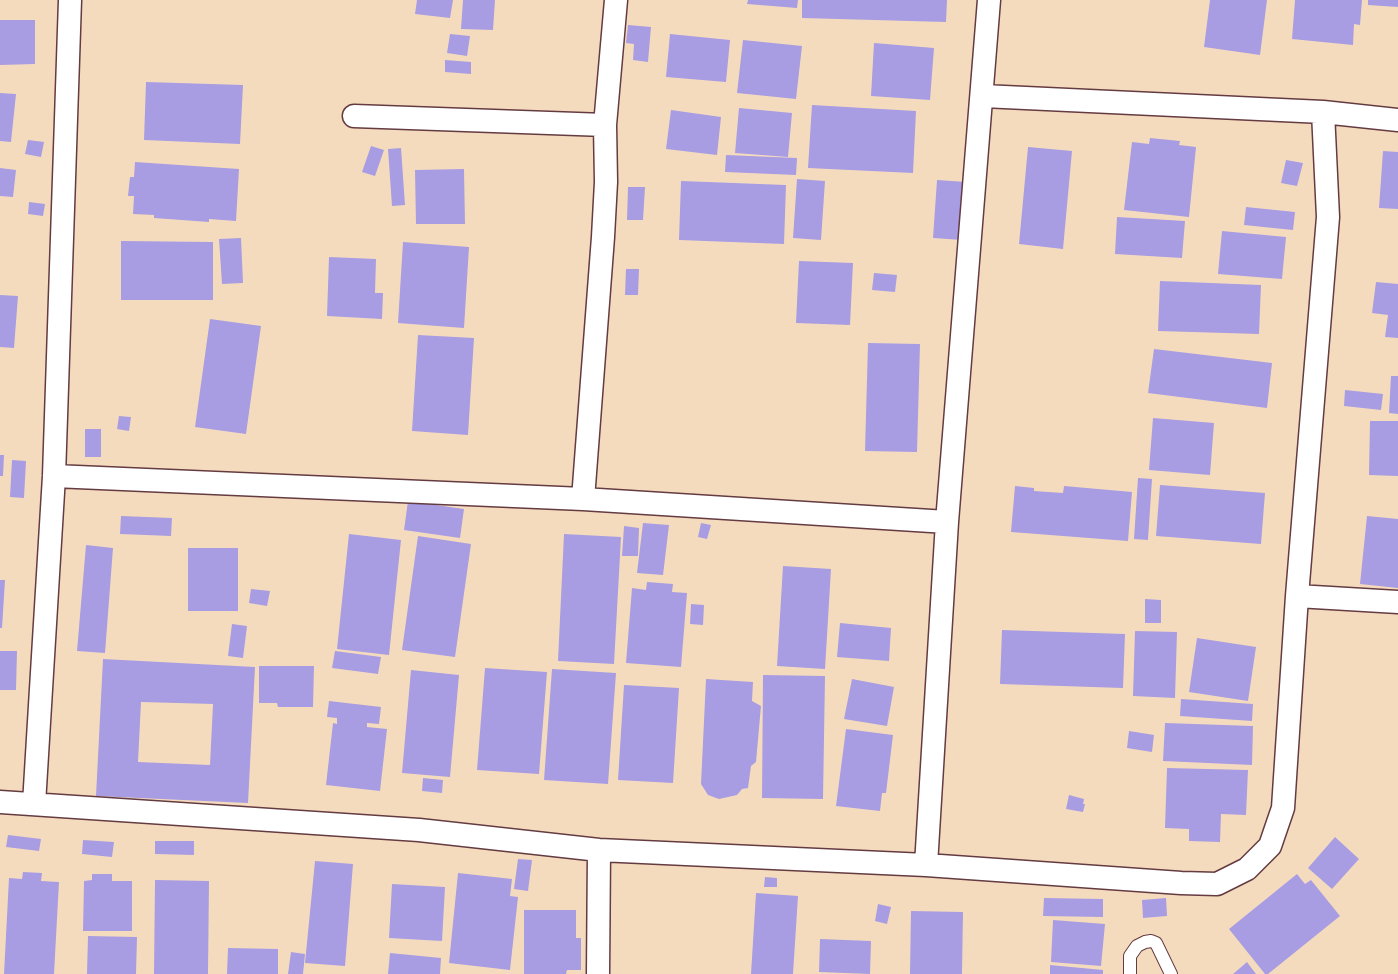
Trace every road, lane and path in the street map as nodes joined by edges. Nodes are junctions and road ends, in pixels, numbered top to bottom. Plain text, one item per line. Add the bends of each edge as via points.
1 (70, 0) edge
2 (616, 0) edge
3 (989, 0) edge
4 (982, 96) junction
5 (1323, 112) junction
6 (354, 116) dead end
7 (1398, 120) edge
8 (605, 124) junction
9 (54, 476) junction
10 (583, 499) junction
11 (947, 522) junction
12 (1297, 596) junction
13 (1398, 602) edge
14 (0, 802) edge
15 (34, 804) junction
16 (599, 850) junction
17 (926, 865) junction
18 (598, 974) edge
19 (1130, 974) edge
20 (1170, 974) edge

1 - 9 street
2 - 8 street
3 - 4 street
4 - 5 street
4 - 11 street
5 - 7 street
5 - 12 street via 1328,217
6 - 8 street
8 - 10 street via 603,237
9 - 10 street
9 - 15 street
10 - 11 street
11 - 17 street
12 - 13 street
12 - 17 street via 1283,808 1270,846 1247,868 1217,884
14 - 15 street
15 - 16 street via 419,830
16 - 17 street
16 - 18 street
19 - 20 lane via 1130,956 1137,946 1151,941 1156,943

